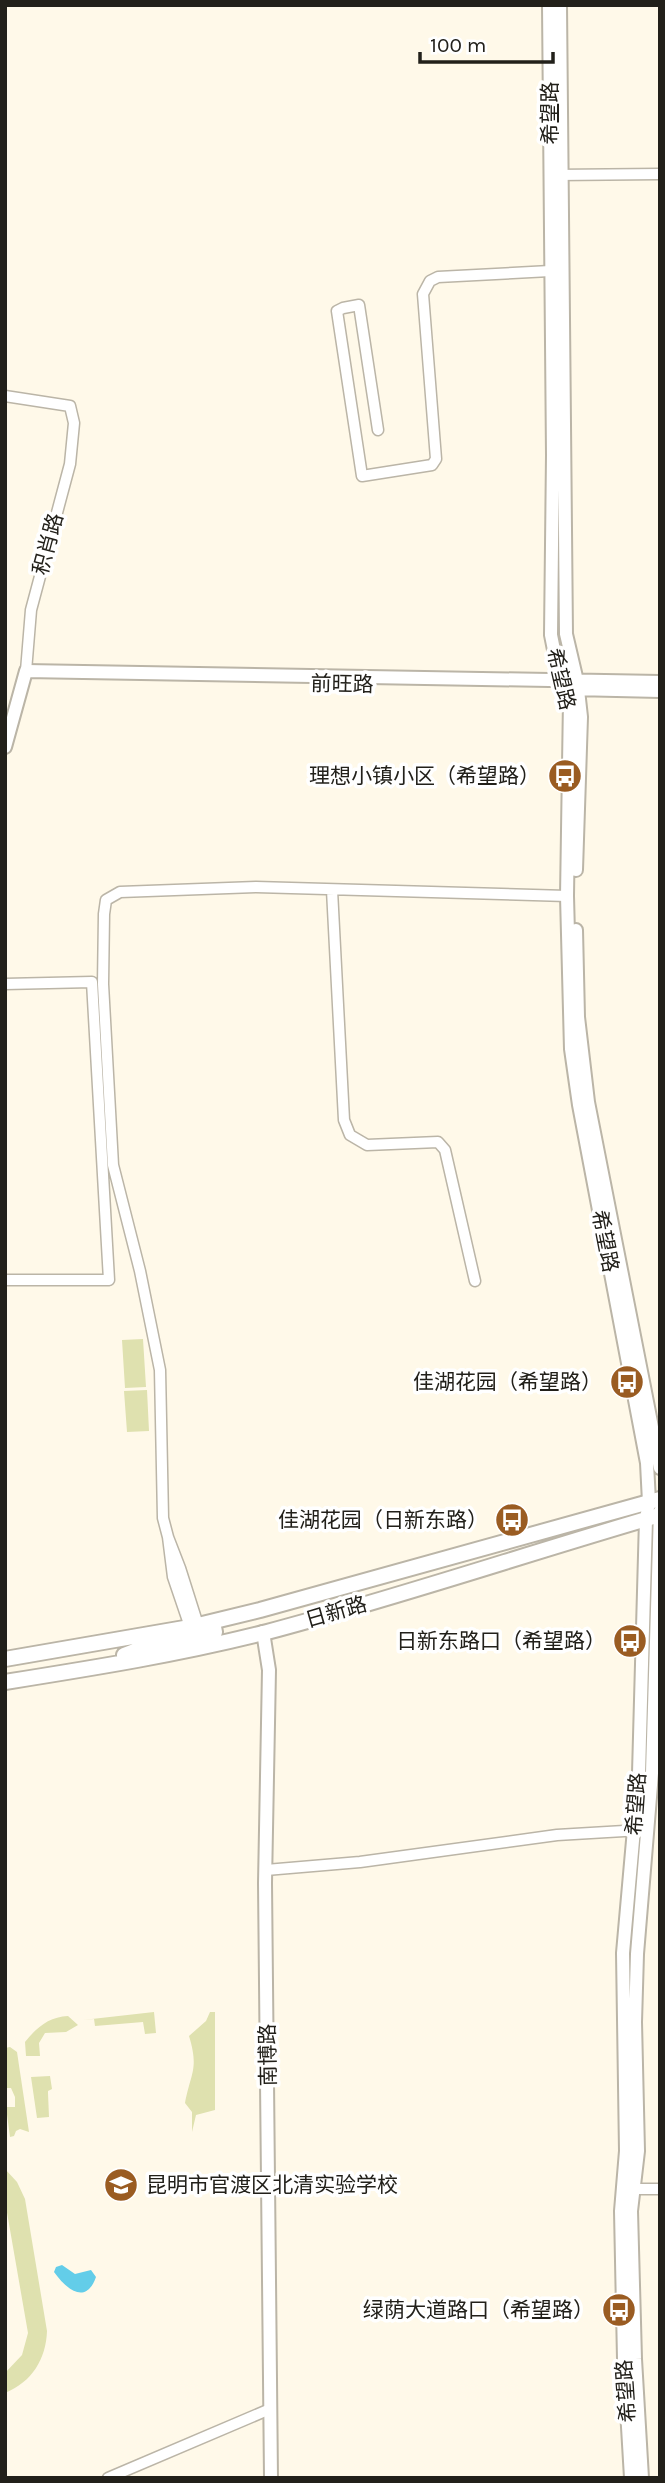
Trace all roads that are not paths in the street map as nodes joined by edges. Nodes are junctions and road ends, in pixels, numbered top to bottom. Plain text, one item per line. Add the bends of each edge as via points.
1 (549, 5) edge
2 (560, 5) edge
3 (660, 174) edge
4 (555, 175) junction
5 (556, 256) junction
6 (550, 271) junction
7 (557, 338) junction
8 (5, 396) edge
9 (378, 430) dead end
10 (25, 674) junction
11 (660, 682) edge
12 (572, 685) junction
13 (660, 691) edge
14 (5, 747) edge
15 (332, 890) junction
16 (567, 896) junction
17 (5, 984) edge
18 (5, 1280) edge
19 (475, 1281) dead end
20 (660, 1468) edge
21 (656, 1510) edge
22 (197, 1625) junction
23 (263, 1632) junction
24 (5, 1659) edge
25 (90, 1668) junction
26 (5, 1682) edge
27 (656, 1774) edge
28 (635, 1829) junction
29 (648, 1830) junction
30 (266, 1870) junction
31 (629, 2189) junction
32 (660, 2189) edge
33 (270, 2409) junction
34 (108, 2478) edge
35 (271, 2478) edge
36 (631, 2478) edge
37 (642, 2478) edge

1 - 4 street, 希望路
2 - 4 street, 希望路
3 - 4 street
4 - 5 street, 希望路
5 - 6 street, 希望路
5 - 7 street, 希望路
6 - 7 street, 希望路
6 - 9 street via 430,281 423,294 436,459 432,465 362,476 337,311 359,305
7 - 12 street, 希望路 via 551,635 556,660
8 - 10 street, 积肖路 via 70,406 74,423 70,464 31,610
10 - 12 street, 前旺路
10 - 14 street, 积肖路
11 - 12 street, 前旺路
12 - 13 street, 前旺路
12 - 16 street, 希望路
12 - 20 street, 希望路 via 581,717 575,896 580,1046
15 - 16 street
15 - 19 street via 344,1119 350,1135 367,1145 438,1142 445,1150
15 - 22 street via 256,887 120,892 104,905 103,984 113,1165 160,1370 163,1518
16 - 21 street, 希望路 via 574,1071
17 - 18 street via 92,982 109,1280
21 - 22 main road, 日新路
21 - 23 main road, 日新路
21 - 27 street, 希望路
21 - 28 street, 希望路
22 - 24 main road, 日新路
22 - 25 main road via 214,1626 215,1632 150,1645
23 - 25 main road, 日新路
23 - 30 street, 南博路 via 269,1670
25 - 26 main road, 日新路
27 - 29 street, 希望路
28 - 29 street
28 - 30 street
28 - 31 street, 希望路 via 623,1954
29 - 31 street, 希望路 via 637,1954 638,2151
30 - 33 street, 南博路
31 - 32 street
31 - 36 street, 希望路 via 621,2211
31 - 37 street, 希望路
33 - 34 street
33 - 35 street, 南博路

